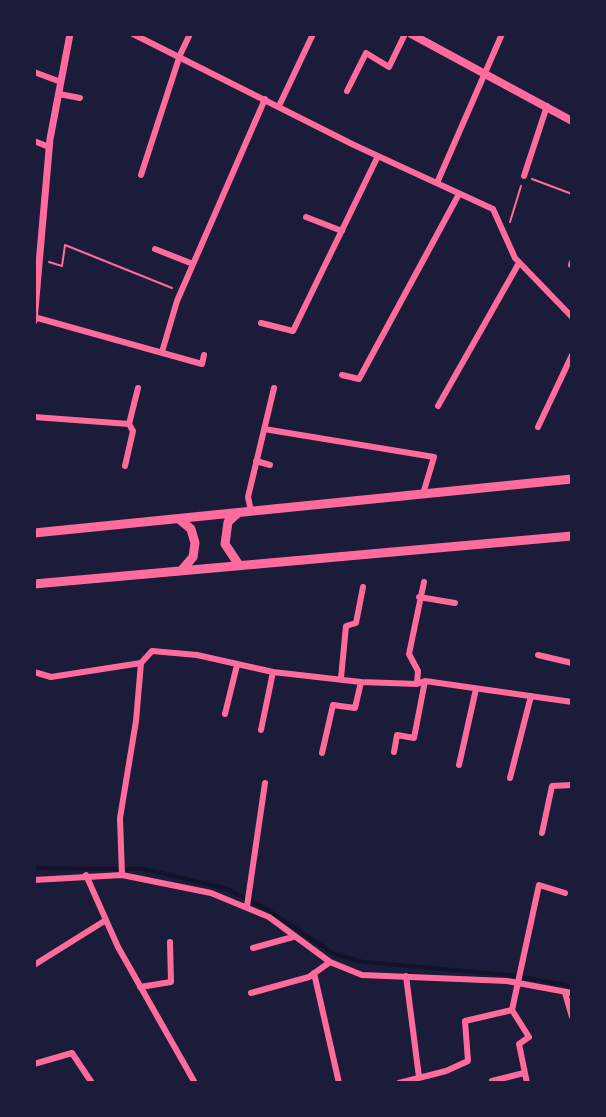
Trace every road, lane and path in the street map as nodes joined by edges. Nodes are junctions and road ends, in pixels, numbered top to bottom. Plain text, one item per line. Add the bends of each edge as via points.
1 (70, 34) edge
2 (133, 34) edge
3 (190, 34) edge
4 (313, 34) edge
5 (408, 34) edge
6 (502, 34) edge
7 (180, 55) junction
8 (34, 72) edge
9 (484, 74) junction
10 (61, 82) junction
11 (347, 91) dead end
12 (59, 94) junction
13 (80, 98) dead end
14 (265, 99) junction
15 (279, 106) junction
16 (547, 106) junction
17 (572, 121) edge
18 (34, 141) edge
19 (49, 147) junction
20 (378, 156) junction
21 (141, 175) dead end
22 (524, 176) junction
23 (437, 183) junction
24 (459, 194) junction
25 (572, 194) edge
26 (306, 217) dead end
27 (342, 231) junction
28 (505, 236) junction
29 (155, 249) dead end
30 (39, 260) junction
31 (519, 263) junction
32 (193, 264) junction
33 (181, 292) junction
34 (572, 317) edge
35 (34, 319) edge
36 (261, 323) dead end
37 (162, 352) junction
38 (204, 355) dead end
39 (572, 355) edge
40 (342, 375) dead end
41 (138, 388) dead end
42 (274, 388) dead end
43 (438, 406) dead end
44 (34, 417) edge
45 (129, 424) junction
46 (538, 427) dead end
47 (264, 429) junction
48 (256, 461) junction
49 (270, 465) dead end
50 (125, 466) dead end
51 (572, 479) edge
52 (423, 494) junction
53 (251, 511) junction
54 (238, 513) junction
55 (179, 519) junction
56 (34, 533) edge
57 (572, 536) edge
58 (239, 565) junction
59 (181, 571) junction
60 (424, 582) dead end
61 (34, 584) edge
62 (363, 587) dead end
63 (419, 597) junction
64 (455, 603) dead end
65 (538, 655) dead end
66 (141, 663) junction
67 (572, 663) edge
68 (237, 665) junction
69 (34, 672) edge
70 (273, 672) junction
71 (341, 678) junction
72 (425, 681) junction
73 (361, 682) junction
74 (417, 684) junction
75 (476, 689) junction
76 (531, 696) junction
77 (572, 702) edge
78 (225, 714) dead end
79 (261, 730) dead end
80 (394, 752) dead end
81 (322, 753) dead end
82 (459, 765) dead end
83 (510, 778) dead end
84 (265, 783) dead end
85 (572, 785) edge
86 (542, 833) dead end
87 (86, 875) junction
88 (122, 875) junction
89 (34, 880) edge
90 (565, 893) dead end
91 (247, 906) junction
92 (106, 920) junction
93 (293, 937) junction
94 (170, 942) dead end
95 (253, 948) dead end
96 (330, 962) junction
97 (34, 965) edge
98 (314, 973) junction
99 (406, 976) junction
100 (519, 983) junction
101 (140, 987) junction
102 (251, 993) dead end
103 (568, 993) edge
104 (512, 1010) junction
105 (572, 1017) edge
106 (34, 1064) edge
107 (524, 1073) junction
108 (419, 1077) junction
109 (492, 1081) dead end
110 (92, 1083) edge
111 (195, 1083) edge
112 (339, 1083) edge
113 (399, 1083) edge
114 (527, 1083) edge

1 - 10 street
2 - 7 street
3 - 7 street
4 - 15 street
5 - 9 main road
5 - 11 street via 389,67 366,53
6 - 9 street
7 - 14 street
7 - 21 street
8 - 10 street
9 - 16 main road
9 - 23 street
10 - 12 street
12 - 13 street
12 - 19 street
14 - 15 street
14 - 32 street
15 - 20 street
16 - 17 main road
16 - 22 street
18 - 19 street
19 - 30 street
20 - 23 street
20 - 27 street
22 - 25 path
22 - 28 path
23 - 24 street
24 - 28 street via 493,209
24 - 40 street via 359,379
26 - 27 street
27 - 36 street via 293,331
28 - 31 street
29 - 32 street
30 - 33 path via 62,266 65,245
30 - 35 street
31 - 34 street
31 - 43 street
32 - 33 street
33 - 37 street
35 - 37 street
37 - 38 street via 202,364
39 - 46 street
41 - 45 street
42 - 47 street
44 - 45 street
45 - 50 street via 133,431
47 - 48 street
47 - 52 street via 434,457
48 - 49 street
48 - 53 street via 248,497
51 - 52 main road
52 - 53 main road
53 - 54 main road
54 - 55 main road
54 - 58 main road via 228,522 225,544
55 - 56 main road
55 - 59 main road via 191,529 195,543 193,557
57 - 58 main road
58 - 59 main road
59 - 61 main road
60 - 63 street
62 - 71 street via 356,623 346,626
63 - 64 street
63 - 74 street via 409,654 418,671
65 - 67 street
66 - 68 street via 152,651
66 - 69 street via 51,677
66 - 88 street via 120,818
68 - 70 street
68 - 78 street
70 - 71 street
70 - 79 street
71 - 73 street
72 - 74 street
72 - 75 street
72 - 80 street via 414,738 397,735
73 - 74 street
73 - 81 street via 355,708 333,705
75 - 76 street
75 - 82 street
76 - 77 street
76 - 83 street
84 - 91 street
85 - 86 street via 552,786
87 - 88 street
87 - 89 street
87 - 92 street
88 - 91 street
90 - 100 street via 539,885
91 - 93 street
92 - 97 street
92 - 101 street
93 - 95 street
93 - 96 street
94 - 101 street via 171,982
96 - 98 street
96 - 99 street via 362,975
98 - 102 street
98 - 112 street
99 - 100 street
99 - 108 street
100 - 103 street
100 - 104 street
101 - 111 street
103 - 105 street
104 - 107 street via 529,1037 519,1044
104 - 108 street via 465,1021 468,1061
106 - 110 street via 72,1053
107 - 109 street
107 - 114 street
108 - 113 street

